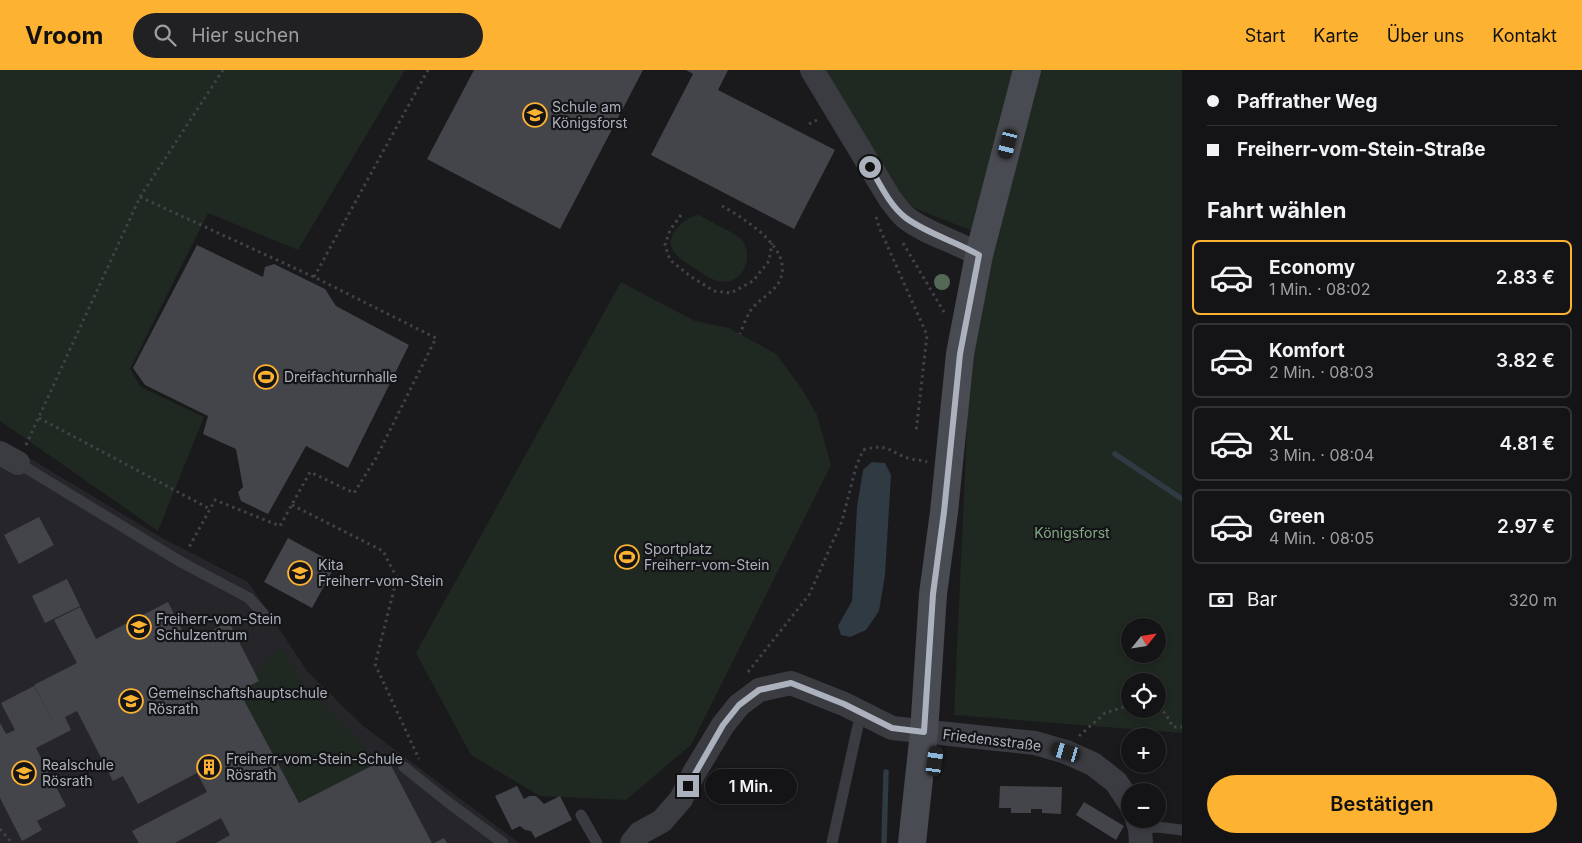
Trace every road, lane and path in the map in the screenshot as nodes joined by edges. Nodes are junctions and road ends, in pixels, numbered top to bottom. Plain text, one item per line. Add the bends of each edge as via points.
1 (223, 70) edge
2 (428, 70) edge
3 (812, 70) edge
4 (1027, 70) edge
5 (818, 120) dead end
6 (810, 124) dead end
7 (140, 197) junction
8 (722, 206) dead end
9 (876, 214) dead end
10 (681, 215) dead end
11 (902, 241) dead end
12 (772, 243) junction
13 (979, 255) junction
14 (314, 277) junction
15 (948, 320) dead end
16 (740, 334) dead end
17 (39, 418) junction
18 (916, 432) dead end
19 (9, 458) edge
20 (933, 463) dead end
21 (292, 504) junction
22 (210, 509) junction
23 (181, 562) junction
24 (269, 620) dead end
25 (747, 673) dead end
26 (1121, 708) edge
27 (861, 712) junction
28 (1166, 715) edge
29 (1182, 727) edge
30 (931, 733) junction
31 (1066, 752) junction
32 (404, 767) dead end
33 (422, 782) junction
34 (1121, 790) edge
35 (581, 815) dead end
36 (0, 829) edge
37 (1139, 830) edge
38 (1182, 830) edge
39 (12, 843) edge
40 (503, 843) edge
41 (596, 843) edge
42 (632, 843) edge
43 (832, 843) edge
44 (912, 843) edge
45 (927, 843) edge

1 - 7 path
2 - 14 path
3 - 13 street via 890,199 905,217
4 - 13 main road
5 - 6 path
7 - 14 path
7 - 17 path
8 - 12 path via 748,221
9 - 18 path via 928,335
10 - 12 path via 670,230 665,245 670,260 714,291 731,293 753,282 769,261
11 - 15 path
12 - 16 path via 782,265 778,283 751,310
13 - 30 main road via 960,354 933,594
14 - 21 path via 436,338 376,458 354,493 310,472
17 - 19 path
17 - 22 path
19 - 23 lane
20 - 25 path via 910,459 877,446 864,450 856,467 842,521 809,595
21 - 22 path via 280,526 215,500
21 - 33 path via 383,551 398,578 375,664 418,757
22 - 23 path
23 - 24 lane via 249,598
26 - 31 path via 1105,713
27 - 30 street, Friedensstraße via 892,728
27 - 42 street, Friedensstraße via 791,683 759,690 739,705 723,725 681,799 662,821 640,834
27 - 43 lane
28 - 29 path via 1174,727
30 - 31 street, Friedensstraße via 1035,743
30 - 44 main road
30 - 45 main road
31 - 34 street, Friedensstraße via 1093,764
32 - 33 lane
33 - 40 lane
35 - 41 lane
36 - 39 path
37 - 38 lane via 1157,827

